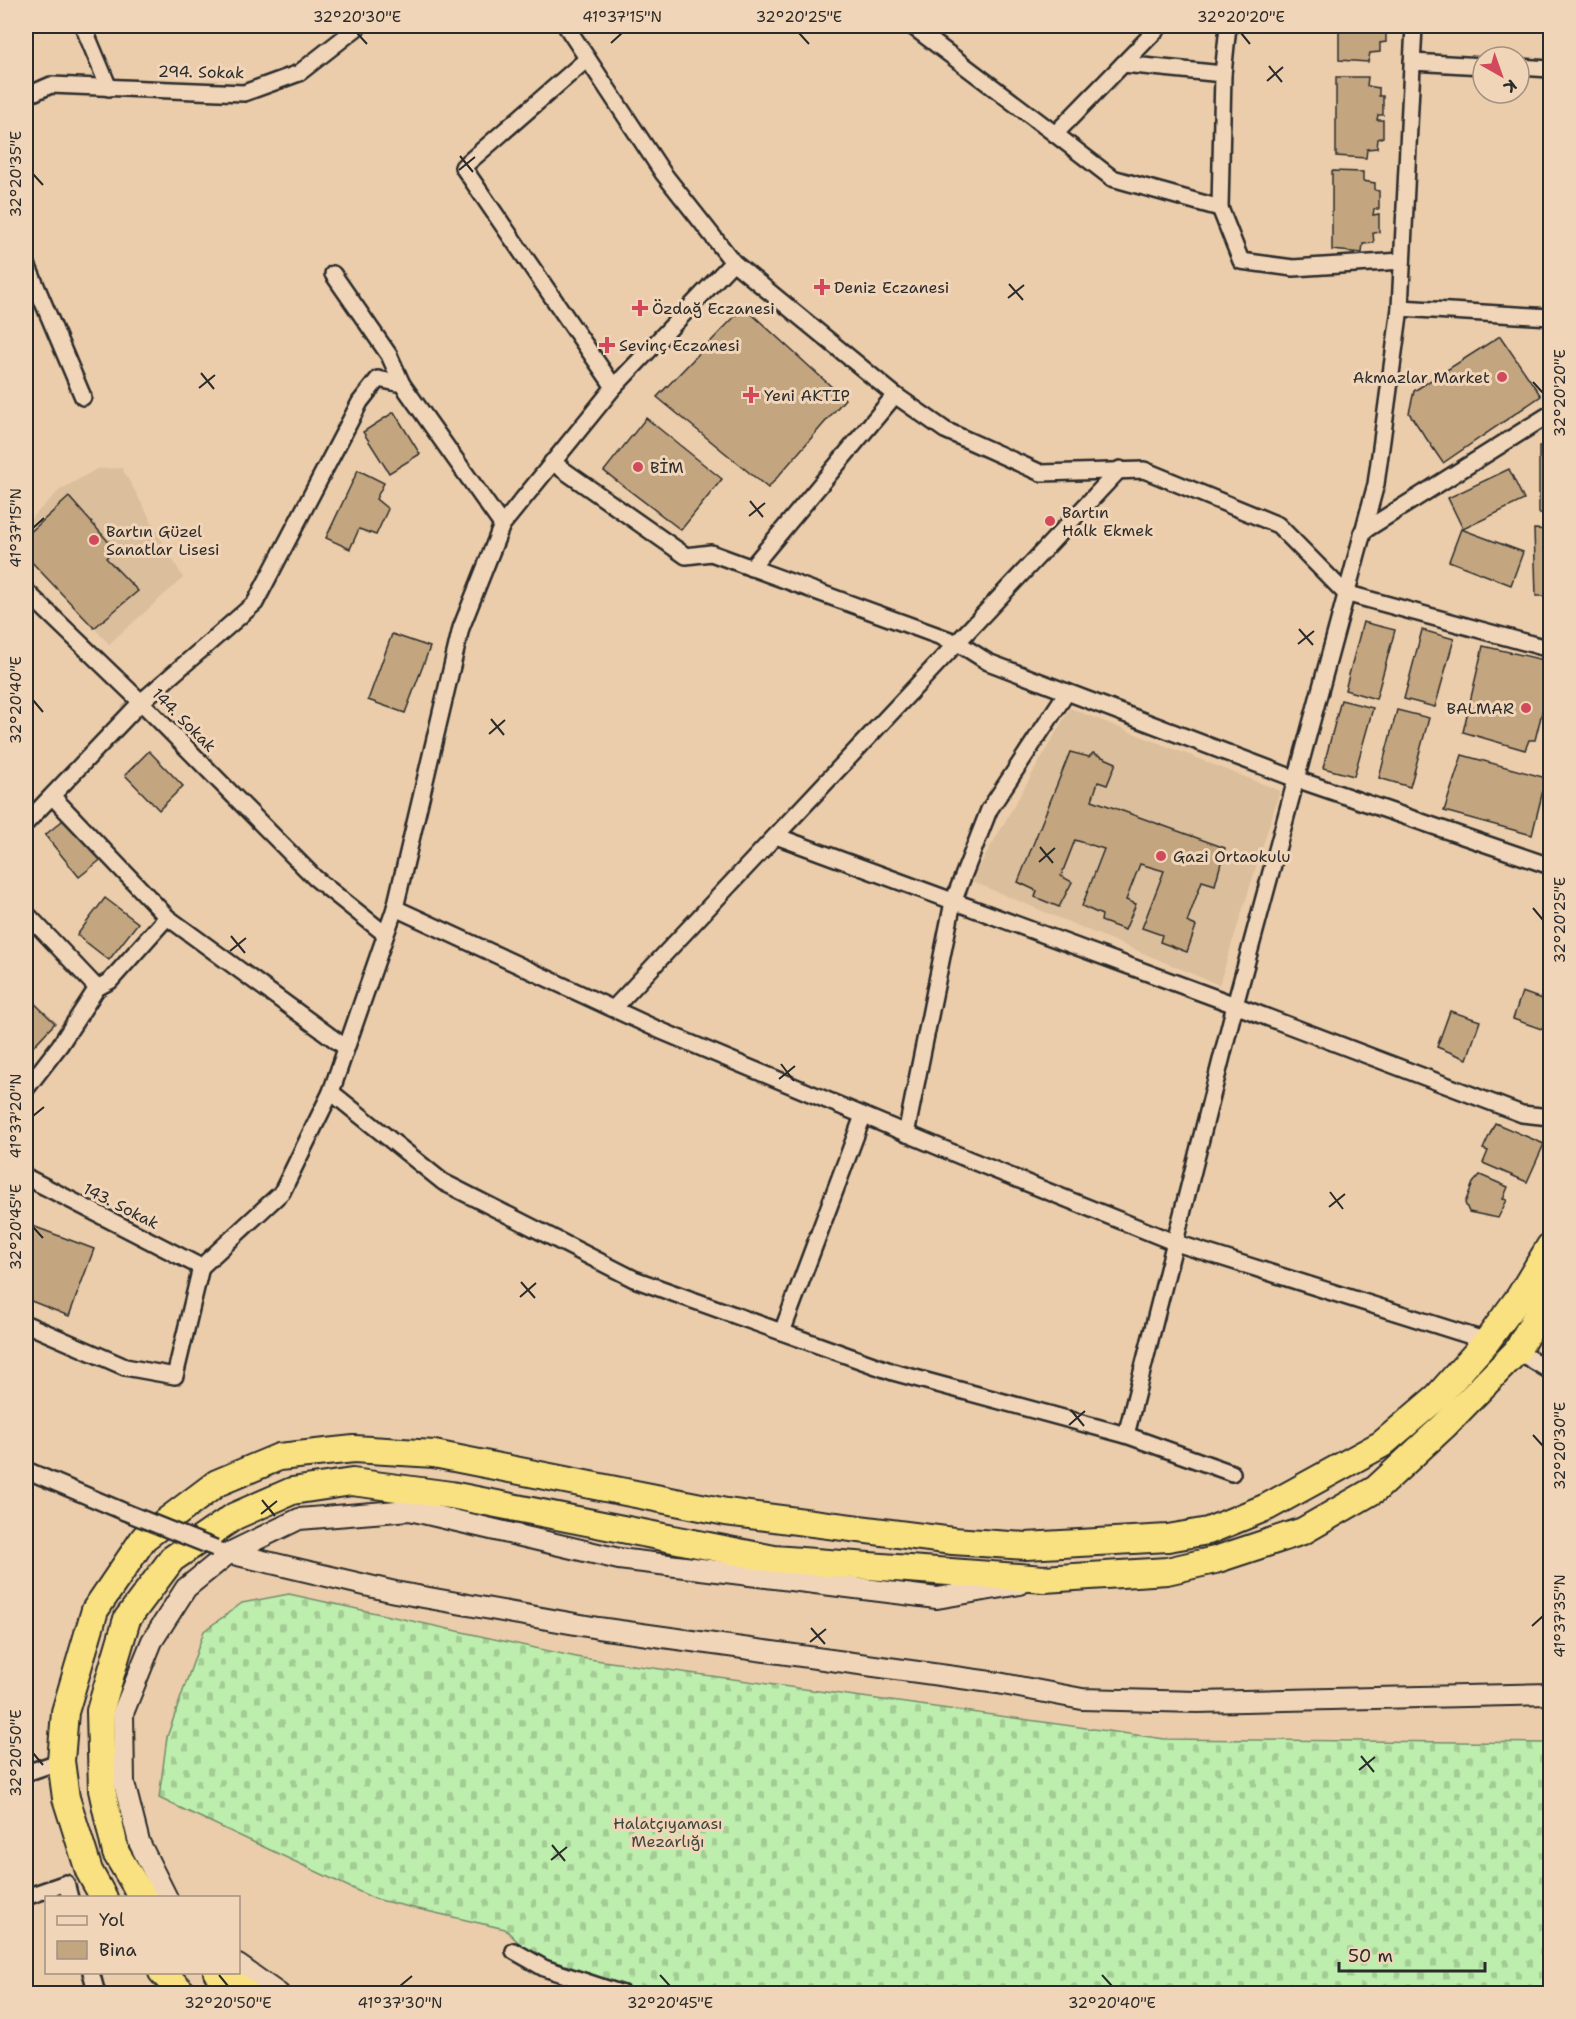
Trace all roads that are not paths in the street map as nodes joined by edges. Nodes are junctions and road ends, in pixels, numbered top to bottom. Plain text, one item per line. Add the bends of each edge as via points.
1 (83, 26) edge
2 (359, 26) edge
3 (568, 26) edge
4 (912, 26) edge
5 (1160, 26) edge
6 (1228, 26) edge
7 (1414, 26) edge
8 (587, 59) junction
9 (1412, 62) junction
10 (1123, 64) junction
11 (1471, 65) edge
12 (1531, 68) edge
13 (1551, 69) edge
14 (1223, 74) junction
15 (109, 88) junction
16 (26, 96) edge
17 (1056, 134) junction
18 (1220, 208) junction
19 (1402, 261) junction
20 (26, 262) edge
21 (733, 262) junction
22 (333, 274) dead end
23 (1400, 308) junction
24 (1551, 317) edge
25 (402, 384) junction
26 (614, 387) junction
27 (895, 395) junction
28 (83, 397) dead end
29 (1551, 414) edge
30 (552, 462) junction
31 (1120, 469) junction
32 (502, 525) junction
33 (1362, 531) junction
34 (751, 568) junction
35 (26, 591) edge
36 (1345, 593) junction
37 (958, 643) junction
38 (1551, 649) edge
39 (1067, 692) junction
40 (141, 702) junction
41 (1296, 779) junction
42 (53, 797) junction
43 (26, 823) edge
44 (776, 836) junction
45 (1551, 866) edge
46 (953, 902) junction
47 (395, 908) junction
48 (26, 913) edge
49 (167, 917) junction
50 (386, 934) junction
51 (97, 988) junction
52 (1235, 1005) junction
53 (614, 1008) junction
54 (345, 1047) junction
55 (26, 1089) edge
56 (331, 1092) junction
57 (863, 1116) junction
58 (1551, 1117) edge
59 (906, 1134) junction
60 (26, 1178) edge
61 (1176, 1243) junction
62 (1551, 1246) edge
63 (201, 1267) junction
64 (1551, 1292) edge
65 (26, 1324) edge
66 (782, 1332) junction
67 (1487, 1341) junction
68 (1516, 1351) junction
69 (1551, 1371) edge
70 (1126, 1435) junction
71 (26, 1470) edge
72 (1232, 1473) dead end
73 (222, 1550) junction
74 (1053, 1578) junction
75 (1551, 1694) edge
76 (60, 1761) junction
77 (26, 1773) edge
78 (26, 1896) edge
79 (69, 1896) edge
80 (103, 1896) edge
81 (142, 1896) edge
82 (166, 1896) edge
83 (514, 1951) dead end
84 (240, 1966) edge
85 (92, 1974) edge
86 (164, 1974) edge
87 (220, 1974) edge
88 (97, 1994) edge
89 (184, 1994) edge
90 (247, 1994) edge
91 (279, 1994) edge
92 (623, 1994) edge

1 - 15 street
2 - 15 street, 294. Sokak via 299,73 244,93
3 - 8 street
4 - 17 street
5 - 10 street
6 - 14 street
7 - 9 street
8 - 21 street via 663,173
8 - 26 street via 463,167
9 - 11 street
9 - 19 street
10 - 14 street
10 - 17 street
12 - 13 street
14 - 18 street
15 - 16 street, 294. Sokak via 51,85
17 - 18 street via 1112,178
18 - 19 street via 1241,261 1293,268
19 - 23 street
20 - 28 street
21 - 26 street
21 - 27 street
22 - 25 street via 390,356
23 - 24 street
23 - 33 street via 1376,484
25 - 32 street
25 - 40 street via 378,379 360,402 255,603
26 - 30 street
27 - 31 street via 945,430 1041,473
27 - 34 street
29 - 33 street
30 - 32 street
30 - 34 street via 686,556 711,553
31 - 36 street via 1144,470 1278,525
31 - 37 street
32 - 47 street via 461,628
33 - 36 street
34 - 37 street
35 - 40 street, 144. Sokak
36 - 38 street
36 - 41 street
37 - 39 street via 988,662
37 - 44 street
39 - 41 street
39 - 46 street via 989,810
40 - 42 street
40 - 50 street, 144. Sokak via 315,878
41 - 45 street
41 - 52 street
42 - 43 street
42 - 49 street
44 - 46 street
44 - 53 street
46 - 52 street
46 - 59 street
47 - 50 street
47 - 53 street
48 - 51 street
49 - 51 street via 110,981
49 - 54 street
50 - 54 street
51 - 55 street
52 - 58 street via 1522,1114
52 - 61 street
53 - 57 street
54 - 56 street
56 - 63 street via 282,1192
56 - 66 street via 444,1182 634,1279
57 - 59 street
57 - 66 street
59 - 61 street
60 - 63 street, 143. Sokak
61 - 67 street
61 - 70 street
62 - 67 highway
63 - 65 street via 176,1376 125,1367
64 - 68 highway
66 - 70 street via 892,1372
67 - 76 highway via 1437,1397 1382,1444 1267,1507 1208,1531 1168,1538 1026,1546 952,1541 726,1512 434,1454 354,1449 279,1457 217,1483 144,1538 95,1610 65,1712
68 - 69 street
68 - 74 highway via 1376,1489 1303,1531 1167,1571
70 - 72 street
71 - 73 street, bridge
73 - 74 street via 299,1519 410,1510 619,1559 937,1598
73 - 75 street via 395,1592 598,1628 998,1683 1082,1699 1197,1702
73 - 82 street via 186,1588 152,1641 123,1713 124,1783 139,1842
74 - 81 highway via 774,1559 451,1495 352,1482 292,1491 235,1516 172,1559 127,1619 100,1711 102,1790 116,1853
76 - 77 street
76 - 80 highway via 69,1809 89,1872
78 - 79 street via 66,1883
83 - 92 street via 544,1968
84 - 91 street
85 - 88 street
86 - 89 highway
87 - 90 highway

